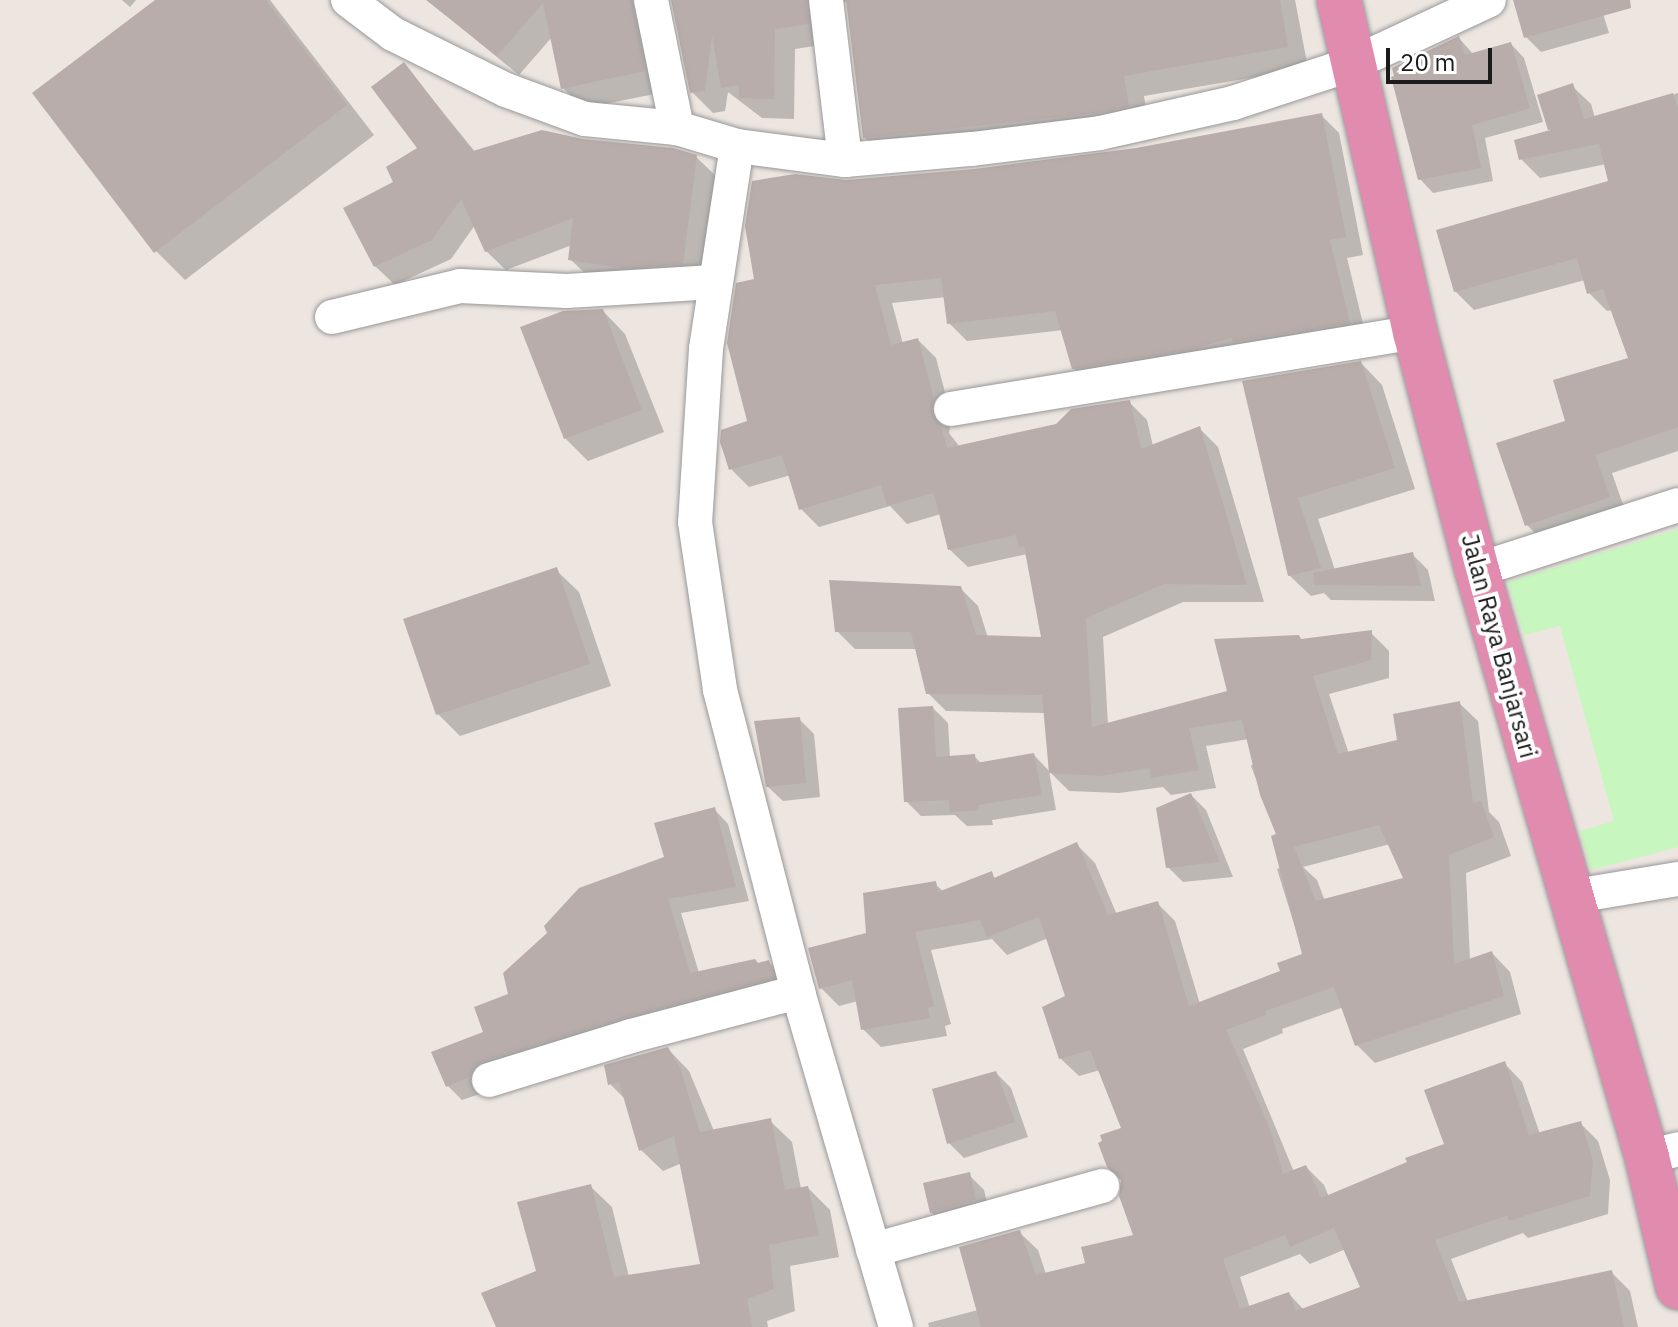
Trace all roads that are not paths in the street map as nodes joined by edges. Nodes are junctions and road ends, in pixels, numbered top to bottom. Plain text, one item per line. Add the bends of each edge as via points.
1 (348, 0) edge
2 (651, 0) edge
3 (826, 0) edge
4 (1339, 0) edge
5 (1489, 0) edge
6 (1352, 64) junction
7 (677, 128) junction
8 (737, 146) junction
9 (845, 160) junction
10 (714, 282) junction
11 (332, 317) dead end
12 (1415, 332) junction
13 (951, 409) dead end
14 (1678, 505) edge
15 (1477, 570) junction
16 (1678, 879) edge
17 (1569, 897) junction
18 (798, 992) junction
19 (489, 1080) dead end
20 (1662, 1153) edge
21 (1102, 1186) dead end
22 (873, 1250) junction
23 (1678, 1287) edge
24 (896, 1327) edge

1 - 7 street via 393,34 506,90 585,119
2 - 7 street
3 - 9 street
4 - 6 highway, Jalan Raya Banjarsari
5 - 6 street
6 - 9 street via 1233,103 1100,133
6 - 12 highway, Jalan Raya Banjarsari
7 - 8 street
8 - 9 street
8 - 10 street
10 - 11 street via 567,291 460,286
10 - 18 street via 695,522 720,690
12 - 13 street
12 - 15 highway, Jalan Raya Banjarsari
14 - 15 street
15 - 17 highway, Jalan Raya Banjarsari
16 - 17 street
17 - 20 highway, Jalan Raya Banjarsari
18 - 19 street
18 - 22 street
20 - 23 highway, Jalan Raya Banjarsari
21 - 22 street
22 - 24 street

